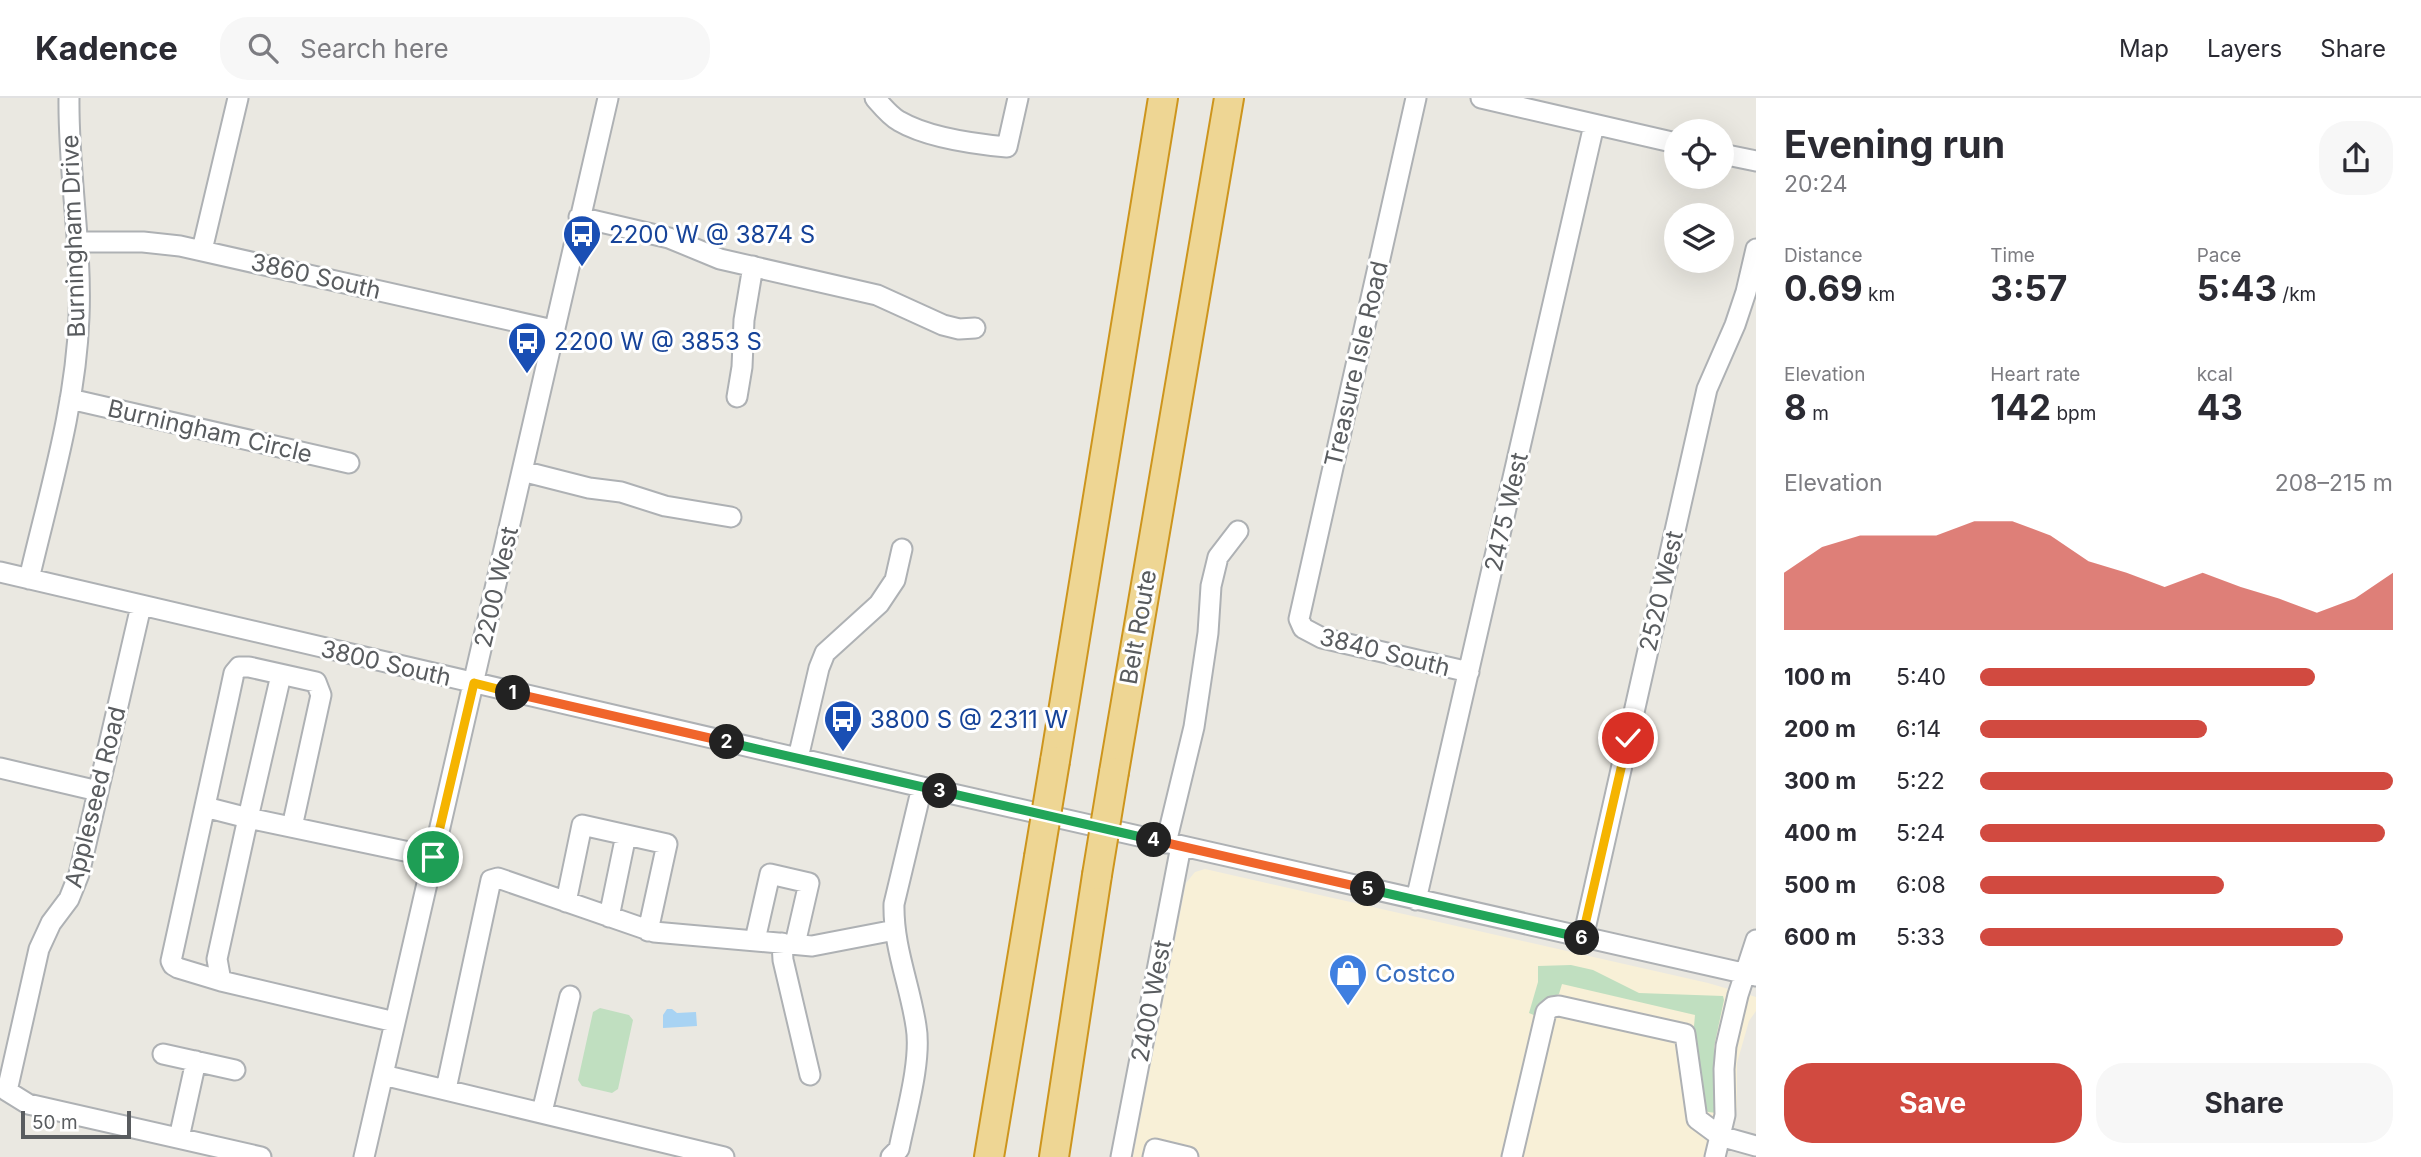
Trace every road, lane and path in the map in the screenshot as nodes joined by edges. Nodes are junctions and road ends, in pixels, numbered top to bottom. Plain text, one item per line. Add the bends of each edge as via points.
1 (69, 98) edge
2 (238, 98) edge
3 (608, 98) edge
4 (875, 98) edge
5 (1018, 98) edge
6 (1163, 98) edge
7 (1229, 98) edge
8 (1416, 98) edge
9 (1480, 98) edge
10 (1594, 125) junction
11 (1664, 140) edge
12 (1734, 156) edge
13 (1756, 161) edge
14 (579, 217) junction
15 (77, 242) junction
16 (1756, 249) edge
17 (202, 250) junction
18 (753, 266) junction
19 (975, 328) dead end
20 (553, 331) junction
21 (737, 397) dead end
22 (71, 399) junction
23 (349, 463) dead end
24 (522, 471) junction
25 (732, 517) dead end
26 (1238, 531) dead end
27 (902, 549) dead end
28 (0, 572) edge
29 (29, 579) junction
30 (141, 606) junction
31 (1303, 628) joint
32 (1469, 672) junction
33 (281, 674) junction
34 (474, 683) junction
35 (798, 758) junction
36 (0, 768) edge
37 (922, 787) junction
38 (98, 791) junction
39 (205, 807) junction
40 (248, 818) junction
41 (292, 827) junction
42 (626, 835) junction
43 (1174, 844) junction
44 (433, 857) junction
45 (1416, 900) junction
46 (566, 902) junction
47 (609, 917) junction
48 (895, 930) junction
49 (648, 931) junction
50 (1583, 938) junction
51 (755, 940) junction
52 (1756, 940) edge
53 (789, 943) junction
54 (1751, 975) edge
55 (220, 981) junction
56 (570, 996) dead end
57 (395, 1022) junction
58 (163, 1054) dead end
59 (196, 1061) junction
60 (235, 1070) dead end
61 (383, 1075) junction
62 (810, 1075) dead end
63 (446, 1089) junction
64 (542, 1112) junction
65 (1720, 1136) junction
66 (179, 1138) junction
67 (1756, 1146) edge
68 (261, 1157) edge
69 (363, 1157) edge
70 (724, 1157) edge
71 (891, 1157) edge
72 (989, 1157) edge
73 (1054, 1157) edge
74 (1121, 1157) edge
75 (1153, 1157) edge
76 (1188, 1157) edge
77 (1513, 1157) edge
78 (1716, 1157) edge

1 - 15 street, Burningham Drive
2 - 17 street
3 - 14 street, 2200 West
4 - 5 street via 897,120 917,130 1007,148
6 - 72 highway, bridge
7 - 73 highway, Belt Route, bridge via 1114,772
8 - 31 street, Treasure Isle Road via 1300,609
9 - 10 street
10 - 11 street
10 - 32 street, 2475 West
12 - 13 street
14 - 18 street via 669,238
14 - 20 street, 2200 West
15 - 17 street, 3860 South via 143,242
15 - 22 street, Burningham Drive via 79,315
16 - 50 street, 2520 West via 1735,325 1707,389
17 - 20 street, 3860 South
18 - 19 street via 861,290 943,325
18 - 21 street
20 - 24 street, 2200 West
22 - 23 street, Burningham Circle
22 - 29 street, Burningham Drive
24 - 25 street via 665,506
24 - 34 street, 2200 West
26 - 43 street, 2400 West via 1218,557 1211,586 1208,633
27 - 35 street via 895,580 879,604 825,653
28 - 29 street, 3800 South
29 - 30 street, 3800 South
30 - 34 street, 3800 South
30 - 38 street, Appleseed Road
31 - 32 street, 3840 South via 1322,638
32 - 45 street, 2475 West
33 - 39 street via 237,668
33 - 40 street
33 - 41 street via 316,682 321,695
34 - 35 street, 3800 South
34 - 44 street, 2200 West
35 - 37 street, 3800 South
36 - 38 street
37 - 43 street, 3800 South
37 - 48 street via 894,904
38 - 66 street, Appleseed Road via 79,874 39,949 7,1091 28,1104
39 - 40 street
39 - 55 street via 171,961 178,968
40 - 41 street
40 - 55 street via 217,960
41 - 44 street
42 - 46 street via 582,825
42 - 47 street
42 - 49 street via 667,844
43 - 45 street, 3800 South
43 - 74 street, 2400 West
44 - 57 street, 2200 West
45 - 50 street, 3800 South
46 - 47 street
46 - 63 street via 498,878 491,880
47 - 49 street
48 - 53 street via 812,946
48 - 71 street via 917,1027 917,1052 900,1149
49 - 51 street
50 - 54 street, 3800 South
51 - 53 street
51 - 53 street via 770,874 809,883
52 - 54 street
53 - 62 street via 783,960
54 - 65 street via 1726,1046
55 - 57 street
56 - 64 street
57 - 61 street, 2200 West
58 - 59 street
59 - 60 street
59 - 66 street
61 - 63 street
61 - 69 street, 2200 West
63 - 64 street
64 - 70 street
65 - 67 street
65 - 77 street via 1697,1119 1685,1034 1559,1006 1546,1012
65 - 78 street
66 - 68 street, Appleseed Road
75 - 76 street via 1155,1149

